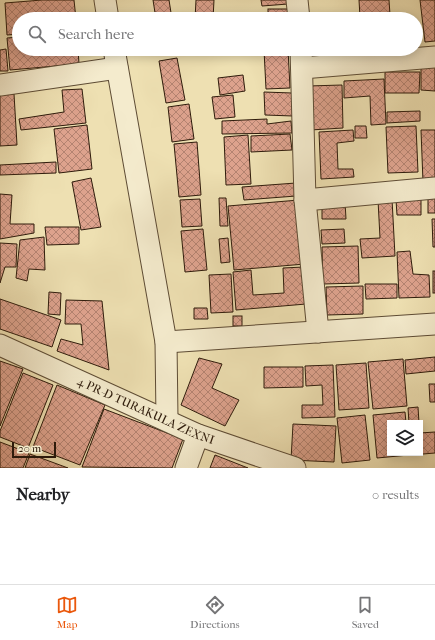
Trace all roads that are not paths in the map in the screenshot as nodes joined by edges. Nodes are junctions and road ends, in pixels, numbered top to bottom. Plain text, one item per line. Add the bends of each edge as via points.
1 (105, 0) edge
2 (297, 0) edge
3 (107, 12) edge
4 (298, 12) edge
5 (435, 57) edge
6 (115, 59) edge
7 (301, 59) edge
8 (0, 85) edge
9 (435, 188) edge
10 (305, 200) junction
11 (435, 324) edge
12 (318, 332) junction
13 (166, 342) junction
14 (0, 344) edge
15 (167, 419) junction
16 (198, 435) junction
17 (186, 468) edge
18 (295, 468) edge

1 - 3 street
2 - 4 street
5 - 7 street
6 - 8 street
6 - 13 street
7 - 10 street
9 - 10 street
10 - 12 street
11 - 12 street
12 - 13 street
13 - 15 street
14 - 15 street, 4 PR-D TURAKULA ZEXNI
15 - 16 street, 4 PR-D TURAKULA ZEXNI
16 - 17 street
16 - 18 street, 4 PR-D TURAKULA ZEXNI

